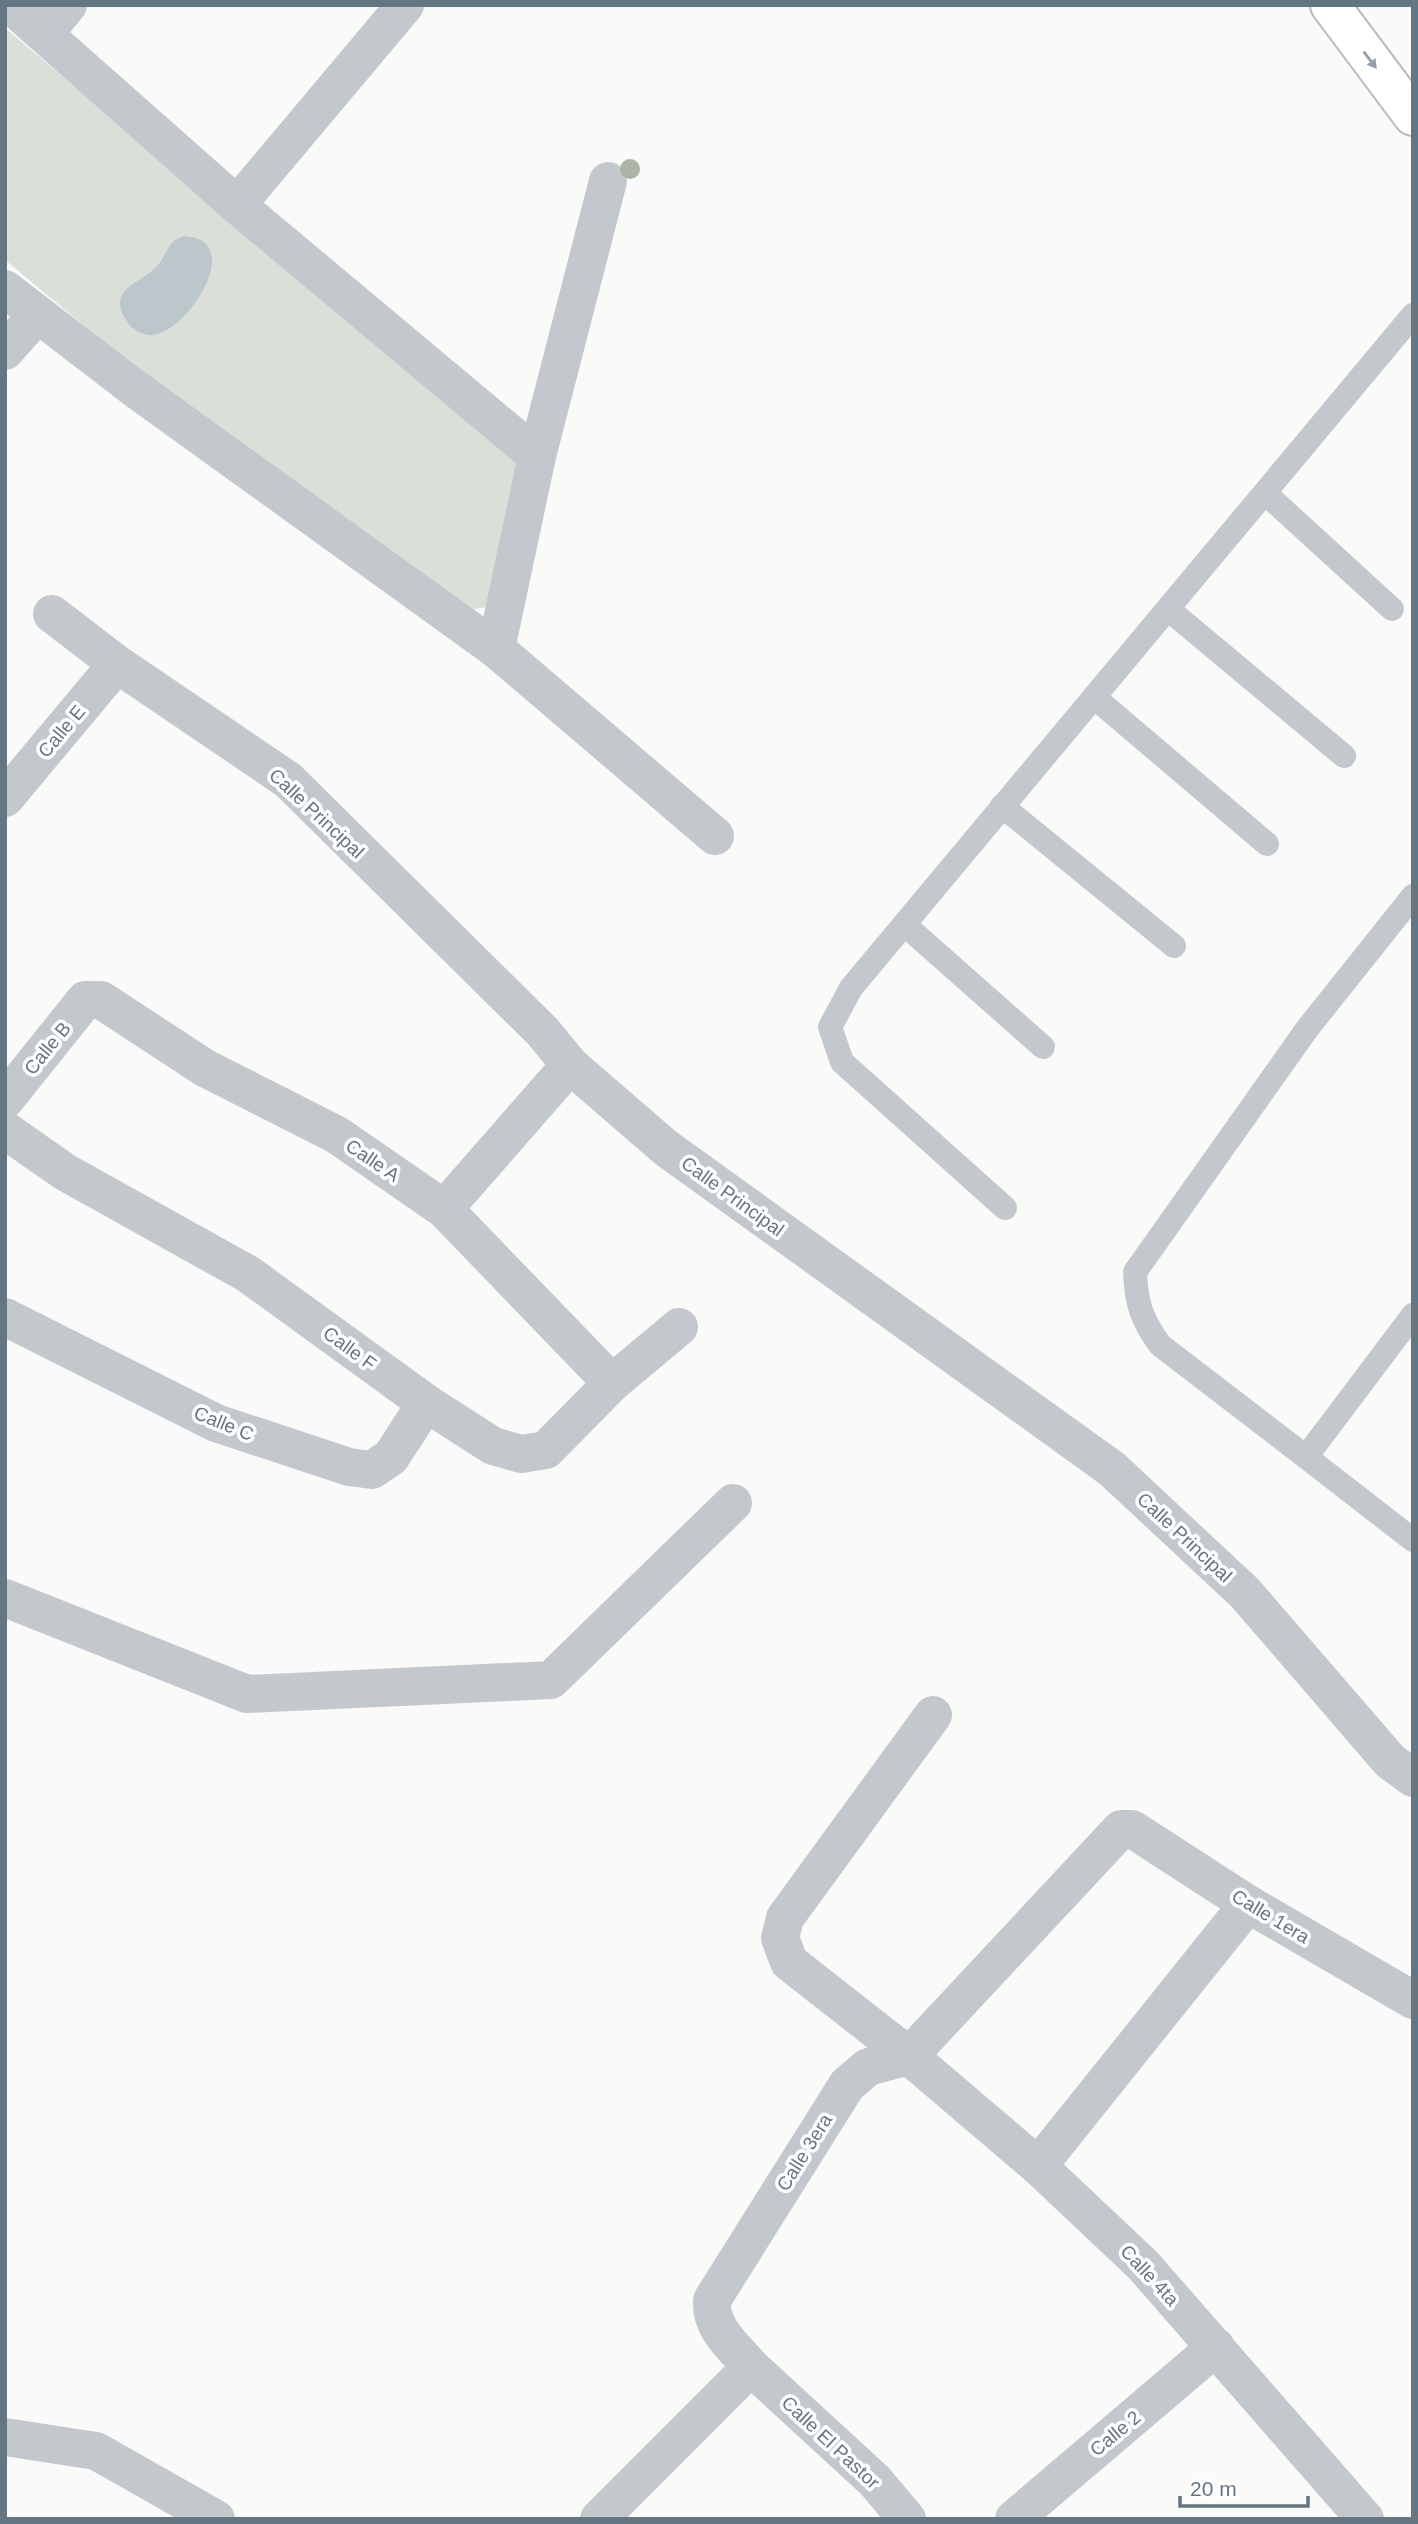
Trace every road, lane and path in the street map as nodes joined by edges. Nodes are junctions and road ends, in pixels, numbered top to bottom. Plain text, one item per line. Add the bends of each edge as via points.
1 (11, 5) edge
2 (405, 5) edge
3 (1330, 5) edge
4 (56, 19) edge
5 (1413, 116) edge
6 (608, 181) dead end
7 (237, 205) junction
8 (5, 289) edge
9 (1413, 315) edge
10 (37, 316) junction
11 (5, 351) edge
12 (537, 456) junction
13 (1265, 493) junction
14 (1392, 608) dead end
15 (1168, 609) junction
16 (52, 614) dead end
17 (496, 649) junction
18 (117, 664) junction
19 (1094, 697) junction
20 (1344, 756) dead end
21 (5, 798) edge
22 (1002, 806) junction
23 (715, 836) dead end
24 (1267, 844) dead end
25 (1413, 896) edge
26 (905, 926) junction
27 (1174, 946) dead end
28 (90, 998) joint
29 (1043, 1046) dead end
30 (570, 1065) junction
31 (5, 1100) edge
32 (5, 1130) edge
33 (1005, 1208) dead end
34 (444, 1209) junction
35 (1413, 1315) edge
36 (5, 1317) edge
37 (678, 1327) dead end
38 (612, 1383) junction
39 (425, 1403) junction
40 (1306, 1457) junction
41 (733, 1503) dead end
42 (1413, 1540) edge
43 (5, 1598) edge
44 (933, 1715) dead end
45 (1413, 1778) edge
46 (1248, 1904) junction
47 (1413, 2000) edge
48 (909, 2056) junction
49 (1038, 2166) junction
50 (1216, 2347) junction
51 (751, 2367) junction
52 (5, 2437) edge
53 (216, 2519) edge
54 (598, 2519) edge
55 (907, 2519) edge
56 (1014, 2519) edge
57 (1365, 2519) edge

1 - 4 street
2 - 7 street
3 -> 5 main road
4 - 7 street
6 - 12 street
7 - 12 street
8 - 10 street
9 - 13 lane
10 - 11 street
10 - 17 street
12 - 17 street
13 - 14 lane
13 - 15 lane
15 - 19 lane
15 - 20 lane
16 - 18 street, Calle Principal
17 - 23 street
18 - 21 street, Calle E
18 - 30 street, Calle Principal via 288,780 543,1032
19 - 22 lane
19 - 24 lane
22 - 26 lane
22 - 27 lane
25 - 40 lane via 1307,1029 1135,1272 1136,1302 1143,1323 1160,1345
26 - 29 lane
26 - 33 lane via 850,988 830,1027 842,1062
28 - 31 street, Calle B
28 - 34 street, Calle A via 101,1000 205,1068 337,1135
30 - 34 street
30 - 45 street, Calle Principal via 666,1149 1111,1469 1245,1593 1390,1761
32 - 39 street, Calle F via 65,1172 248,1274
34 - 38 street, Calle A
35 - 40 lane
36 - 39 street, Calle C via 216,1423 349,1467 372,1470 391,1457
37 - 38 street, Calle F
38 - 39 street, Calle F via 546,1450 521,1454 493,1446
40 - 42 lane
41 - 43 street via 551,1680 247,1694
44 - 48 street, Calle 4ta via 785,1918 780,1938 789,1962
46 - 47 street, Calle 1era
46 - 48 street, Calle 1era via 1132,1829 1121,1829
46 - 49 street
48 - 49 street, Calle 4ta
48 - 51 street, Calle 3era via 868,2067 847,2085 712,2300 716,2326
49 - 50 street, Calle 4ta via 1143,2265
50 - 56 street, Calle 2
50 - 57 street, Calle 4ta
51 - 54 street
51 - 55 street, Calle El Pastor via 875,2481
52 - 53 street via 96,2451

